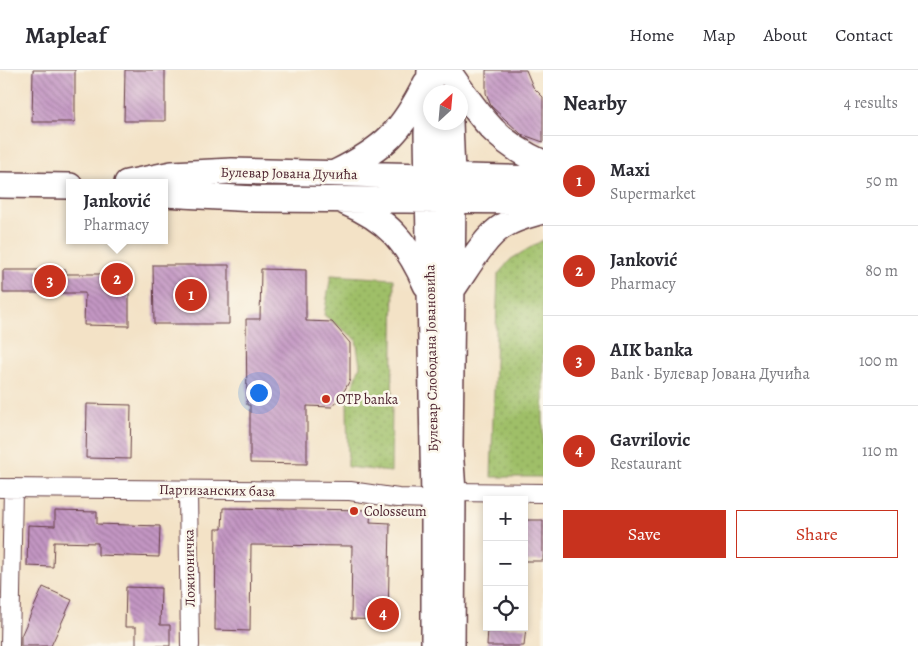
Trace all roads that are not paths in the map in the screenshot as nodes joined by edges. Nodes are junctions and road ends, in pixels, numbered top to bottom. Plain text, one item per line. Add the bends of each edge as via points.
1 (442, 76) edge
2 (449, 130) edge
3 (543, 163) edge
4 (336, 173) junction
5 (147, 179) edge
6 (543, 179) edge
7 (0, 185) edge
8 (66, 186) edge
9 (440, 188) junction
10 (168, 194) edge
11 (338, 200) junction
12 (543, 201) edge
13 (543, 211) edge
14 (441, 292) junction
15 (7, 488) edge
16 (188, 490) junction
17 (543, 493) edge
18 (443, 495) junction
19 (10, 646) edge
20 (190, 646) edge
21 (434, 646) edge
22 (452, 646) edge

1 - 3 street via 489,128 508,144
1 - 4 street via 400,129 375,152
1 - 9 street, Булевар Слободана Јовановића
2 - 9 street, Булевар Слободана Јовановића
4 - 5 street, Булевар Јована Дучића via 232,171 172,174
4 - 9 street, Булевар Јована Дучића
6 - 9 street
7 - 8 street
9 - 11 street, Булевар Јована Дучића
9 - 12 street
9 - 14 street, Булевар Слободана Јовановића
10 - 11 street, Булевар Јована Дучића
11 - 14 street via 367,211 392,230
13 - 14 street via 501,227
14 - 18 street, Булевар Слободана Јовановића via 450,447
15 - 16 street, Партизанских база
15 - 19 street
16 - 18 street, Партизанских база via 350,491 398,498
16 - 20 street, Ложионичка
17 - 18 street, Партизанских база
18 - 21 street, Булевар Слободана Јовановића
18 - 22 street, Булевар Слободана Јовановића

